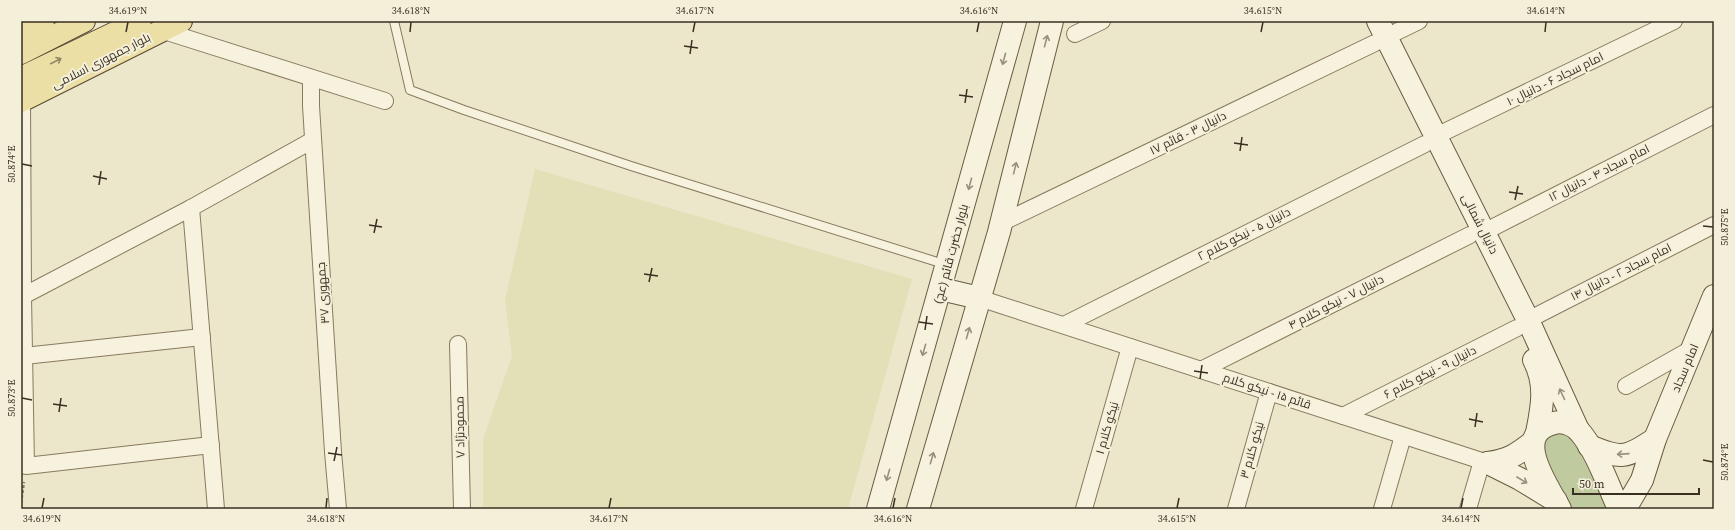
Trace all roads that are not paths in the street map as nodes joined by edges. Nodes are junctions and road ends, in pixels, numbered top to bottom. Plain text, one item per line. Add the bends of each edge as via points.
1 (43, 21) edge
2 (84, 21) edge
3 (140, 21) edge
4 (181, 21) edge
5 (394, 21) edge
6 (1015, 21) edge
7 (1052, 21) edge
8 (1102, 21) edge
9 (1364, 21) edge
10 (1419, 21) edge
11 (1674, 21) edge
12 (161, 30) junction
13 (21, 33) edge
14 (1075, 34) dead end
15 (1380, 34) edge
16 (21, 53) edge
17 (21, 78) edge
18 (311, 78) junction
19 (22, 100) edge
20 (385, 102) dead end
21 (1714, 115) edge
22 (313, 140) junction
23 (1430, 140) junction
24 (191, 208) junction
25 (1001, 223) junction
26 (1714, 225) edge
27 (1477, 233) junction
28 (947, 265) junction
29 (941, 289) junction
30 (23, 296) junction
31 (1714, 296) edge
32 (979, 298) junction
33 (1522, 324) junction
34 (1064, 325) junction
35 (202, 337) junction
36 (458, 344) dead end
37 (1130, 347) junction
38 (1693, 348) junction
39 (24, 356) junction
40 (1201, 370) junction
41 (1626, 386) dead end
42 (1269, 392) junction
43 (1343, 416) junction
44 (1403, 436) junction
45 (1535, 437) junction
46 (1584, 438) junction
47 (1654, 439) junction
48 (211, 445) junction
49 (1485, 462) junction
50 (1558, 505) edge
51 (216, 509) edge
52 (338, 509) edge
53 (462, 509) edge
54 (878, 509) edge
55 (918, 509) edge
56 (1084, 509) edge
57 (1236, 509) edge
58 (1382, 509) edge
59 (1468, 509) edge
60 (1620, 509) edge
61 (1625, 509) edge

1 - 13 main road
2 - 16 main road
17 -> 3 main road
4 - 12 main road, بلوار جمهوری اسلامی
5 - 28 lane via 410,90 416,93 631,166
6 -> 28 main road, بلوار حضرت قائم (عج)
25 -> 7 main road
8 - 14 street
9 - 15 main road, دانیال شمالی
10 - 15 street, دانیال ۳ - قائم ۱۷
11 - 23 street, امام سجاد ۶ - دانیال ۱۰
12 - 18 street
12 - 19 main road, بلوار جمهوری اسلامی
15 - 23 main road, دانیال شمالی
15 - 25 street, دانیال ۳ - قائم ۱۷
18 - 20 street
18 - 22 street, جمهوری ۳۷
19 - 30 street
21 - 27 street, امام سجاد ۴ - دانیال ۱۲
22 - 24 street
22 - 52 street, جمهوری ۳۷
23 - 27 main road, دانیال شمالی
23 - 34 street, دانیال ۵ - نیکو کلام ۲
24 - 30 street
24 - 35 street
25 - 32 main road
26 - 33 street, امام سجاد ۲ - دانیال ۱۴
27 - 33 main road, دانیال شمالی
27 - 40 street, دانیال ۷ - نیکو کلام ۴
28 - 29 main road, بلوار حضرت قائم (عج)
29 - 32 main road
29 -> 54 main road, بلوار حضرت قائم (عج)
30 - 39 street
31 - 38 main road, امام سجاد
32 - 34 street, قائم ۱۵ - نیکو کلام
55 -> 32 main road
33 - 43 street, دانیال ۹ - نیکو کلام ۶
33 - 45 main road, دانیال شمالی via 1542,385 1543,403
46 -> 33 main road, دانیال شمالی
34 - 37 street, قائم ۱۵ - نیکو کلام
35 - 39 street
35 - 48 street
36 - 53 street, محمودنژاد ۷
37 - 40 street, قائم ۱۵ - نیکو کلام
37 - 56 street, نیکو کلام ۱
38 - 41 street
38 - 47 main road, امام سجاد
39 - 48 street via 26,466
40 - 42 street, قائم ۱۵ - نیکو کلام
42 - 43 street, قائم ۱۵ - نیکو کلام
42 - 57 street, نیکو کلام ۳
43 - 44 street, قائم ۱۵ - نیکو کلام
44 - 49 street, قائم ۱۵ - نیکو کلام
44 - 58 street
45 - 46 main road via 1546,425 1556,422 1569,424
45 - 49 main road via 1516,454 1504,460
45 - 50 main road, دانیال شمالی via 1534,458
47 -> 46 main road via 1627,456 1612,455
46 - 60 main road, دانیال شمالی
47 - 61 main road, امام سجاد via 1642,480
48 - 51 street
49 -> 50 main road via 1520,479
49 - 59 street

